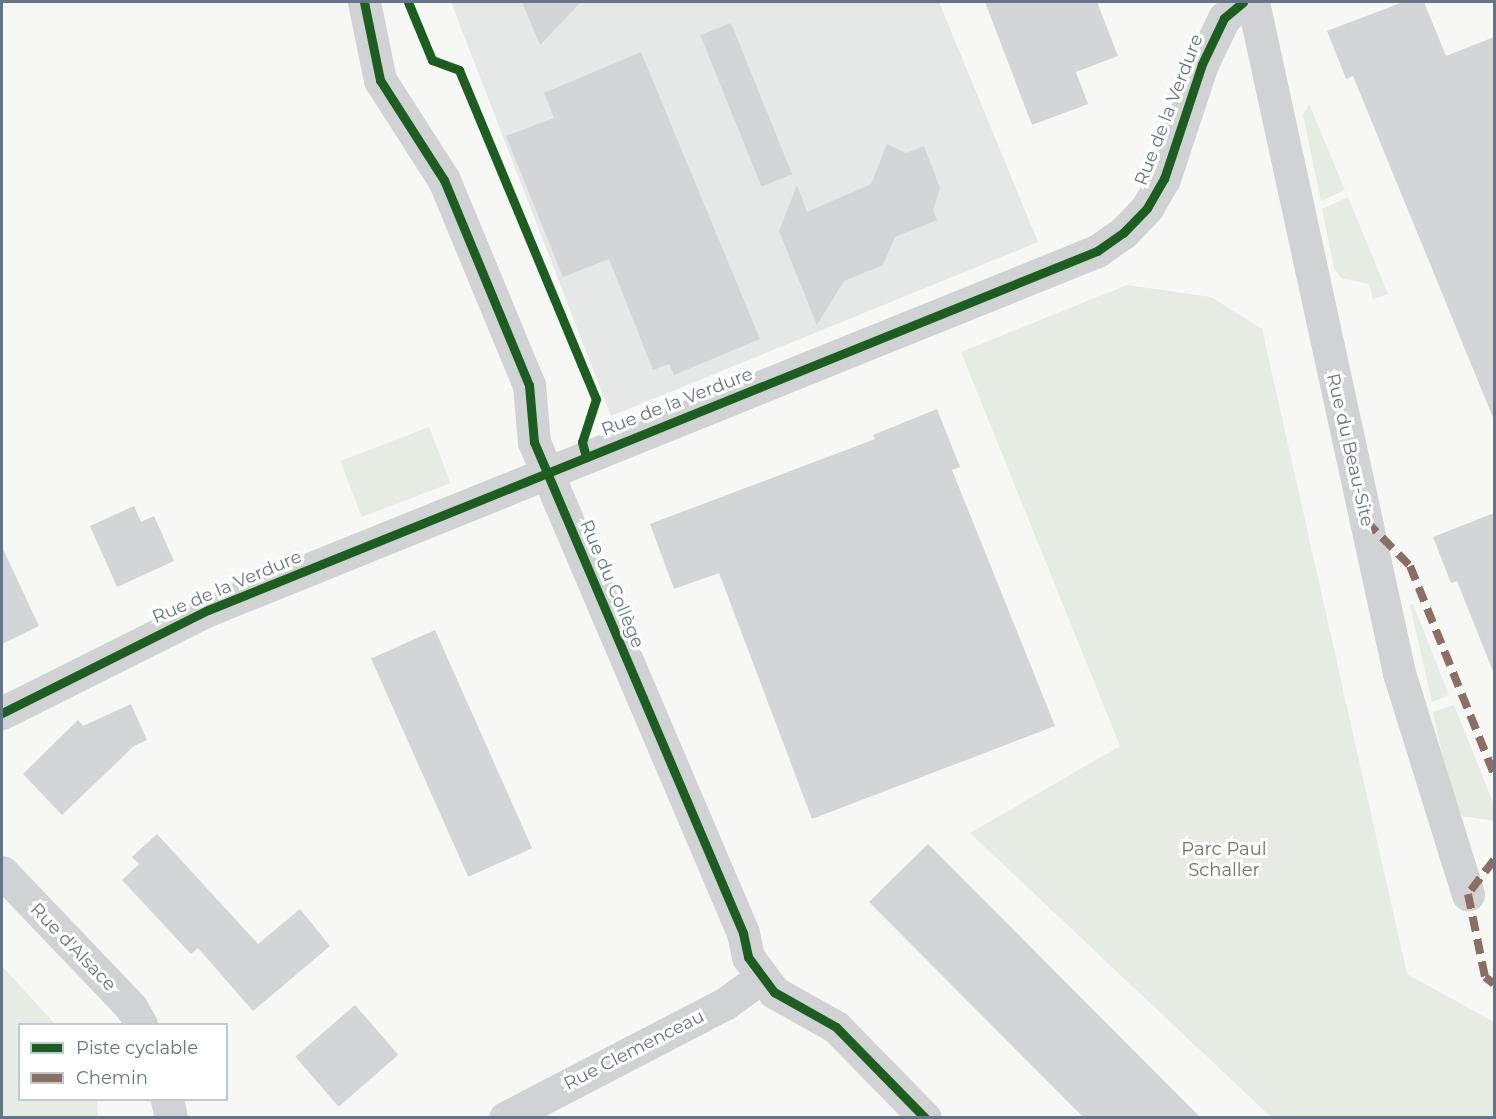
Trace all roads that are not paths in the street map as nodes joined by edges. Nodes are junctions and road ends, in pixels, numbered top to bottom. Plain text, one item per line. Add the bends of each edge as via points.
1 (364, 2) edge
2 (1243, 2) edge
3 (1253, 2) edge
4 (547, 474) junction
5 (2, 712) edge
6 (2, 872) edge
7 (1468, 894) dead end
8 (760, 978) junction
9 (140, 1023) edge
10 (167, 1101) edge
11 (171, 1118) edge
12 (505, 1118) edge
13 (926, 1118) edge

1 - 4 street, Rue du Collège via 380,80 444,180 529,385 534,442
2 - 4 street, Rue de la Verdure via 1224,18 1202,64 1164,179 1147,208 1106,245
3 - 7 street, Rue du Beau-Site via 1399,673
4 - 5 street, Rue de la Verdure via 208,610
4 - 8 street, Rue du Collège
6 - 9 street, Rue d'Alsace via 131,1008
8 - 12 street, Rue Clemenceau via 726,1003
8 - 13 street, Rue du Collège via 787,1000 836,1027
10 - 11 street

